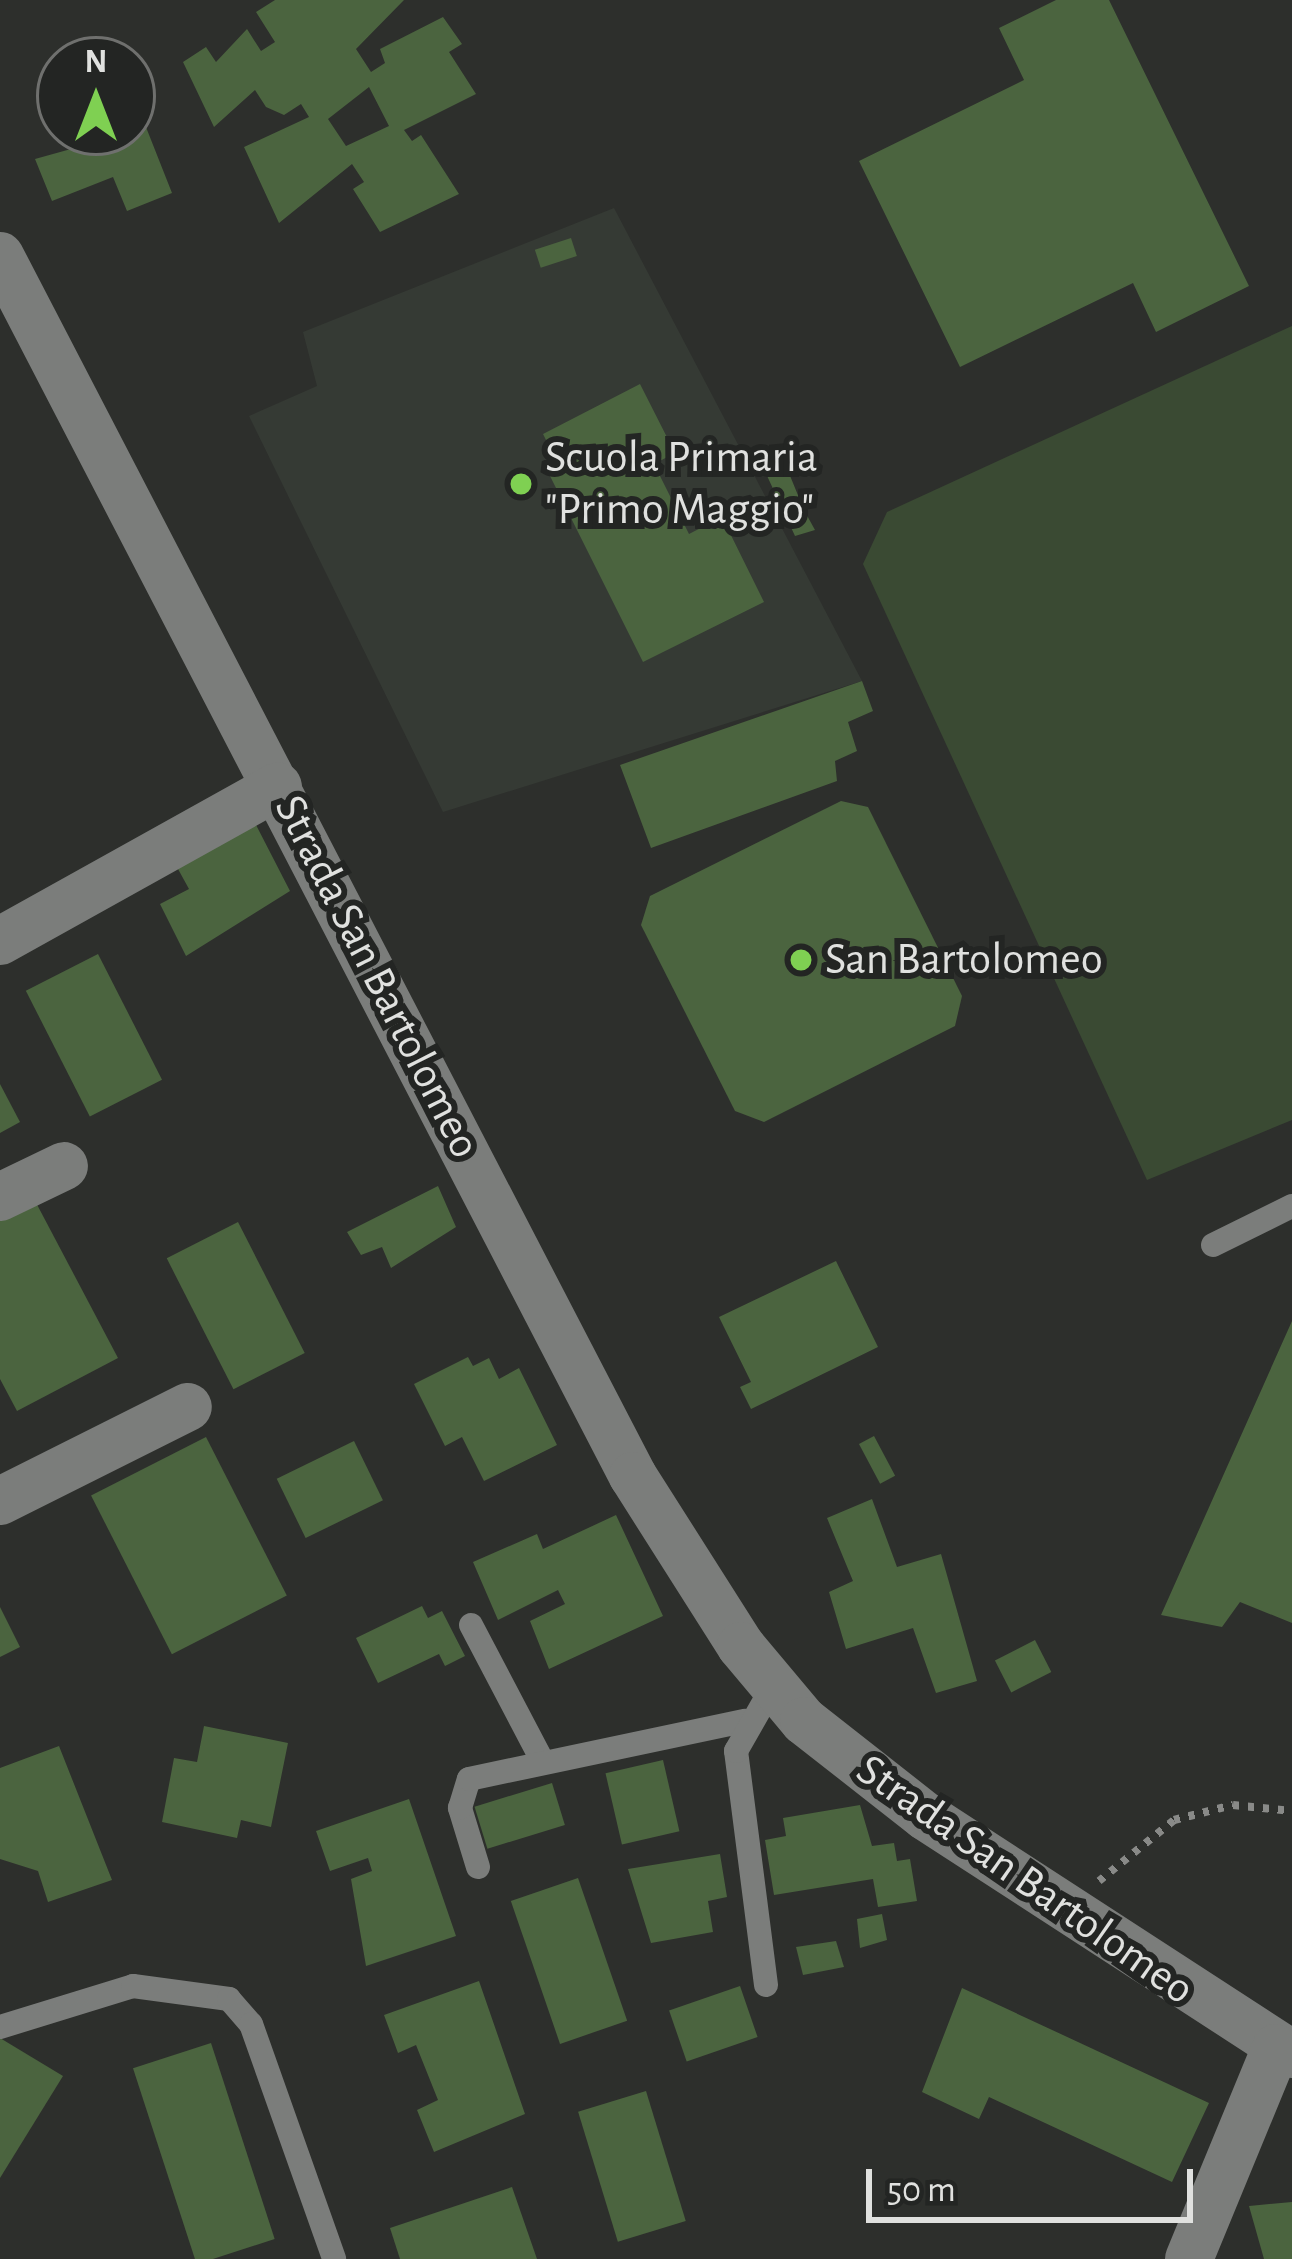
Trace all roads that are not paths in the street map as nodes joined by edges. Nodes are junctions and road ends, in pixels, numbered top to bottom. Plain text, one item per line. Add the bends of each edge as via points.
1 (0, 256) edge
2 (278, 786) junction
3 (0, 941) edge
4 (64, 1166) dead end
5 (0, 1197) edge
6 (1292, 1206) edge
7 (1213, 1245) dead end
8 (188, 1408) dead end
9 (0, 1501) edge
10 (471, 1625) dead end
11 (758, 1704) junction
12 (542, 1760) junction
13 (478, 1867) dead end
14 (766, 1985) dead end
15 (0, 2026) edge
16 (1284, 2051) edge
17 (334, 2259) edge
18 (1189, 2259) edge

1 - 2 street, Strada San Bartolomeo
2 - 3 street
2 - 11 street, Strada San Bartolomeo
4 - 5 street
6 - 7 lane
8 - 9 street
10 - 12 lane
11 - 12 lane
11 - 14 lane via 737,1772
11 - 16 street, Strada San Bartolomeo via 1058,1911
12 - 13 lane via 469,1779 460,1808
15 - 17 lane via 133,1986 229,1999 251,2024
16 - 18 street

